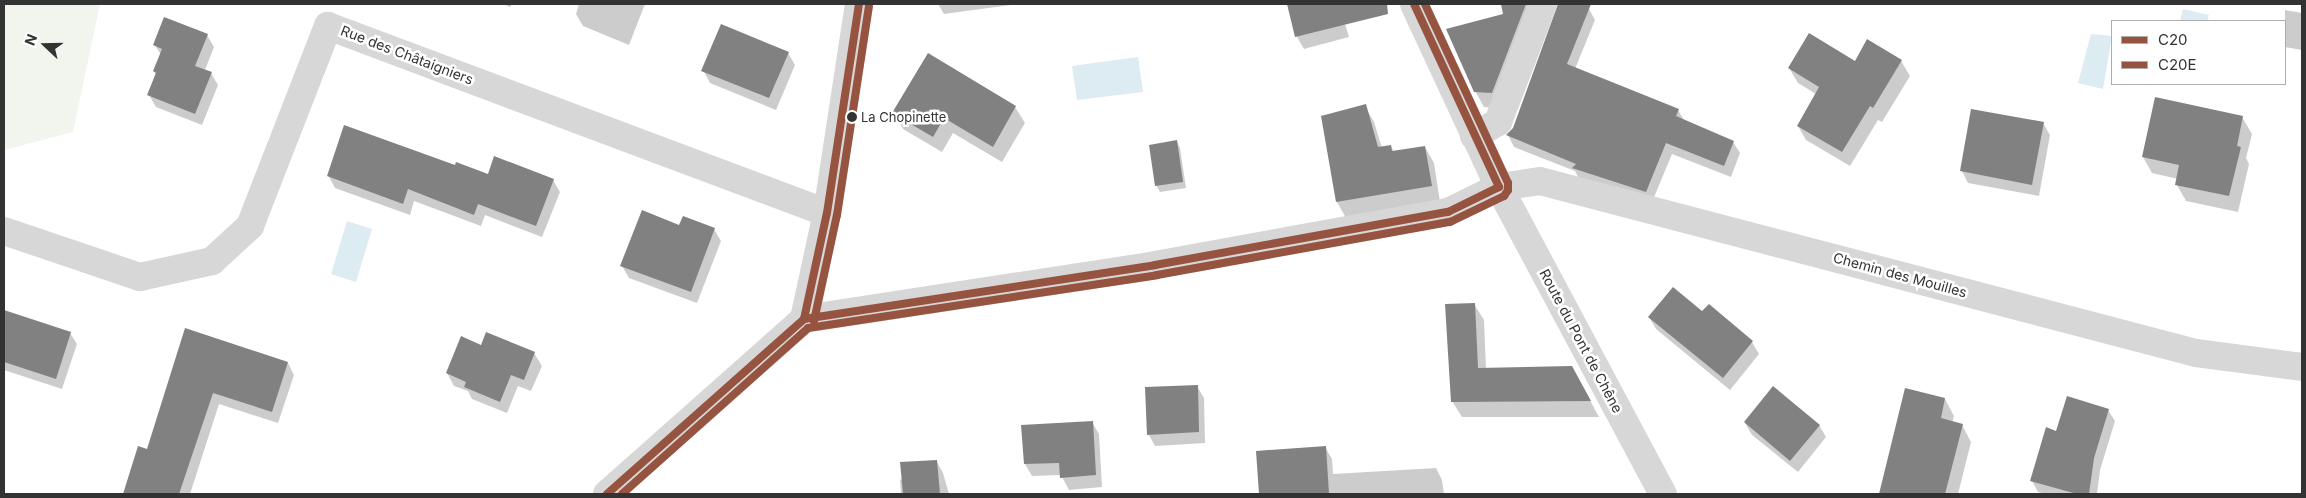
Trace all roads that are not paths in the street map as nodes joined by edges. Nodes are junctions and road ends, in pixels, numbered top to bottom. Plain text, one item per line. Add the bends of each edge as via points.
1 (859, 4) edge
2 (1414, 4) edge
3 (1544, 4) edge
4 (1474, 136) junction
5 (1498, 187) junction
6 (827, 213) junction
7 (4, 231) edge
8 (804, 319) junction
9 (2302, 367) edge
10 (607, 494) edge
11 (1664, 494) edge

1 - 6 street
2 - 4 street, Route du Pont de Chêne
3 - 4 street via 1498,122
4 - 5 street, Route du Pont de Chêne
5 - 8 street, Chemin des Mouilles via 1448,212 1155,265
5 - 9 street, Chemin des Mouilles via 1540,181 2196,353
5 - 11 street, Route du Pont de Chêne
6 - 7 street, Rue des Châtaigniers via 328,26 250,226 212,261 140,277
6 - 8 street
8 - 10 street

